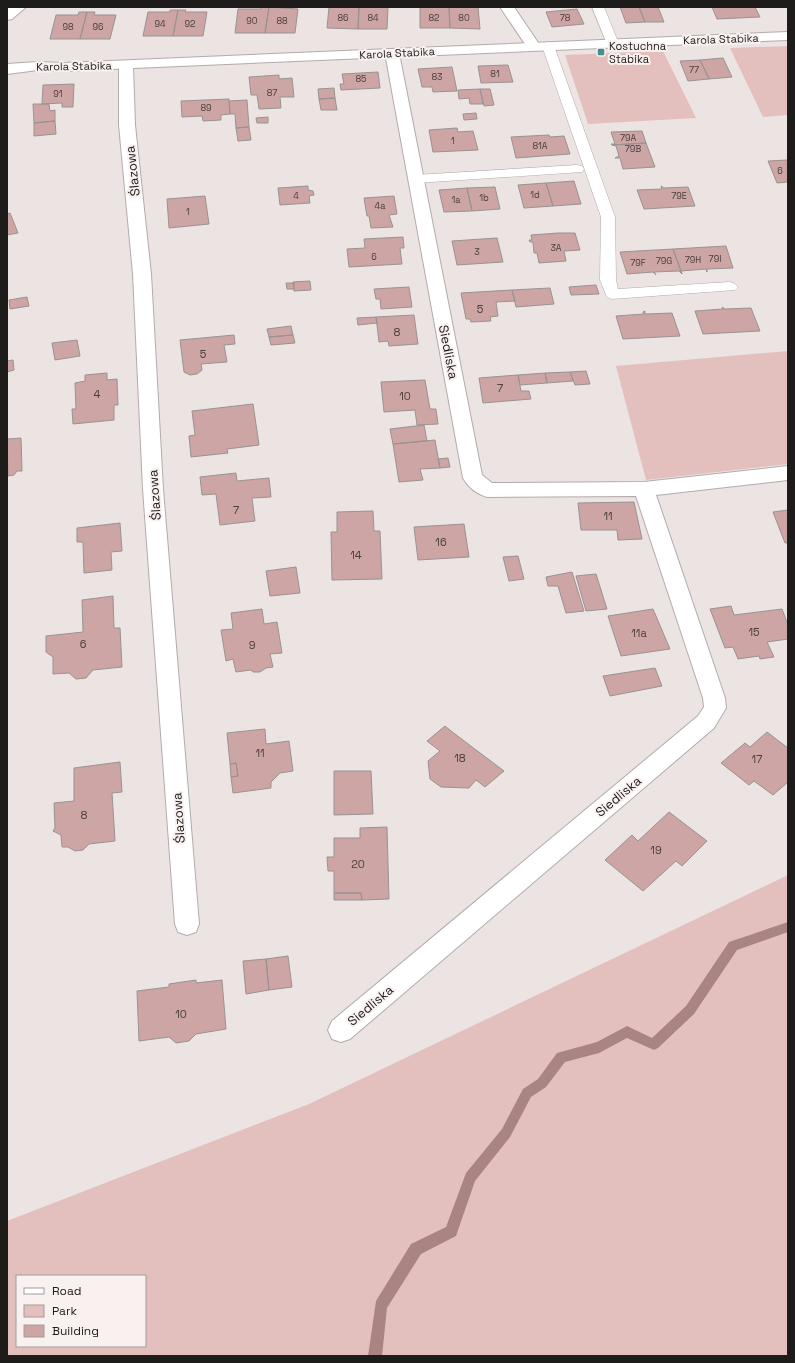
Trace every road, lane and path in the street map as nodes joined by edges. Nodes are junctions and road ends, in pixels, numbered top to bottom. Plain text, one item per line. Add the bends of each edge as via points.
1 (19, 7) edge
2 (507, 7) edge
3 (598, 7) edge
4 (7, 16) edge
5 (788, 36) edge
6 (613, 44) junction
7 (541, 47) junction
8 (392, 53) junction
9 (126, 65) junction
10 (7, 69) edge
11 (577, 169) dead end
12 (416, 179) junction
13 (730, 287) dead end
14 (788, 473) edge
15 (644, 489) junction
16 (186, 924) dead end
17 (341, 1030) dead end

1 - 4 street
2 - 7 street
3 - 6 lane
5 - 6 street, Karola Stabika
6 - 7 street, Karola Stabika
7 - 8 street, Karola Stabika
7 - 13 lane via 608,217 608,280 612,294
8 - 9 street, Karola Stabika
8 - 12 street, Siedliska
9 - 10 street, Karola Stabika
9 - 16 street, Ślazowa via 127,125 142,274 154,489
11 - 12 lane
12 - 15 street, Siedliska via 473,478 487,490
14 - 15 street, Siedliska
15 - 17 street, Siedliska via 714,698 715,708 706,722

